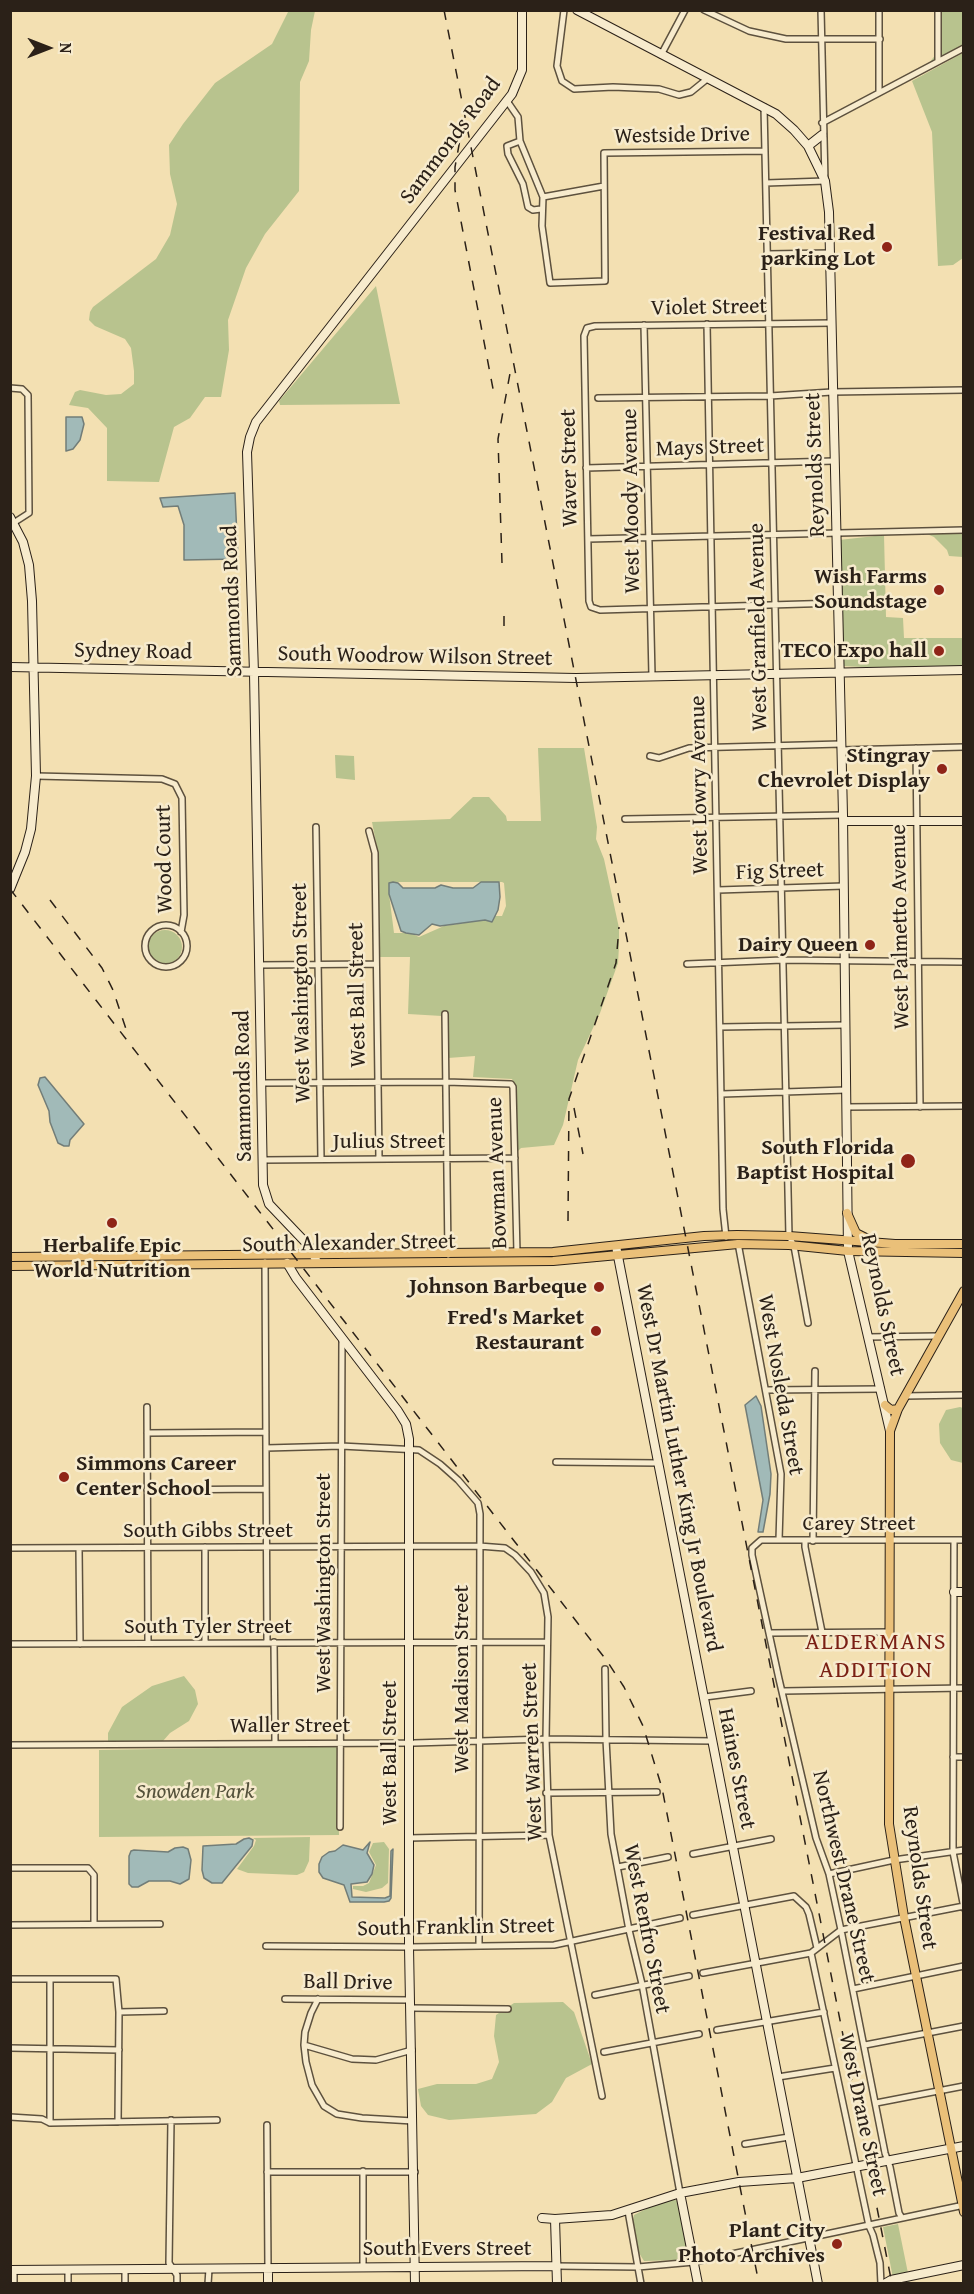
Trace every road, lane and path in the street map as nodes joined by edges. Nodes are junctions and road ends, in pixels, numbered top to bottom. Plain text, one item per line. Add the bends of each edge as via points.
1 (522, 10) edge
2 (564, 10) edge
3 (577, 10) edge
4 (685, 10) edge
5 (704, 10) edge
6 (821, 10) edge
7 (879, 10) edge
8 (938, 10) edge
9 (822, 39) junction
10 (880, 39) junction
11 (963, 48) edge
12 (661, 55) junction
13 (938, 62) junction
14 (707, 79) junction
15 (879, 92) junction
16 (507, 101) junction
17 (764, 107) junction
18 (822, 123) junction
19 (822, 135) junction
20 (520, 141) junction
21 (808, 146) junction
22 (765, 151) junction
23 (535, 176) junction
24 (521, 181) junction
25 (825, 181) junction
26 (766, 183) junction
27 (604, 186) junction
28 (543, 197) junction
29 (541, 209) junction
30 (830, 253) junction
31 (768, 254) junction
32 (768, 323) junction
33 (831, 323) junction
34 (707, 324) junction
35 (644, 325) junction
36 (587, 328) joint
37 (10, 388) edge
38 (963, 390) edge
39 (832, 392) junction
40 (770, 396) junction
41 (710, 397) junction
42 (598, 398) dead end
43 (646, 398) junction
44 (834, 461) junction
45 (771, 462) junction
46 (710, 464) junction
47 (648, 466) junction
48 (586, 468) junction
49 (13, 520) edge
50 (963, 530) edge
51 (836, 532) junction
52 (773, 534) junction
53 (712, 536) junction
54 (649, 537) junction
55 (588, 538) junction
56 (838, 603) junction
57 (775, 604) junction
58 (713, 606) junction
59 (650, 608) junction
60 (10, 667) edge
61 (33, 668) junction
62 (963, 670) edge
63 (254, 673) junction
64 (839, 673) junction
65 (715, 675) junction
66 (777, 675) junction
67 (652, 676) junction
68 (778, 746) junction
69 (841, 747) junction
70 (963, 747) edge
71 (716, 748) junction
72 (916, 748) junction
73 (650, 756) dead end
74 (36, 776) junction
75 (780, 817) junction
76 (843, 818) junction
77 (625, 819) dead end
78 (717, 819) junction
79 (916, 821) junction
80 (963, 821) edge
81 (316, 827) dead end
82 (369, 831) dead end
83 (844, 886) junction
84 (781, 888) junction
85 (10, 889) edge
86 (718, 890) junction
87 (181, 932) junction
88 (782, 960) junction
89 (845, 960) junction
90 (918, 962) junction
91 (963, 962) edge
92 (719, 963) junction
93 (375, 964) junction
94 (687, 964) dead end
95 (259, 965) junction
96 (319, 966) junction
97 (445, 1014) dead end
98 (846, 1024) junction
99 (783, 1026) junction
100 (720, 1027) junction
101 (378, 1082) junction
102 (446, 1082) junction
103 (262, 1083) junction
104 (321, 1083) junction
105 (846, 1090) junction
106 (784, 1091) junction
107 (722, 1094) junction
108 (963, 1106) edge
109 (846, 1107) junction
110 (920, 1107) junction
111 (447, 1158) junction
112 (515, 1158) junction
113 (321, 1159) junction
114 (379, 1159) junction
115 (263, 1160) junction
116 (847, 1213) junction
117 (789, 1236) junction
118 (726, 1240) junction
119 (737, 1240) junction
120 (879, 1243) junction
121 (963, 1244) edge
122 (794, 1246) junction
123 (848, 1246) junction
124 (616, 1251) junction
125 (963, 1253) edge
126 (448, 1256) junction
127 (517, 1256) junction
128 (10, 1257) edge
129 (265, 1258) junction
130 (315, 1258) junction
131 (52, 1262) junction
132 (287, 1263) junction
133 (10, 1266) edge
134 (963, 1291) edge
135 (808, 1323) dead end
136 (938, 1336) junction
137 (868, 1337) junction
138 (342, 1339) junction
139 (815, 1371) dead end
140 (881, 1389) junction
141 (767, 1390) junction
142 (816, 1391) junction
143 (963, 1395) edge
144 (905, 1396) junction
145 (885, 1405) junction
146 (147, 1407) dead end
147 (898, 1409) junction
148 (890, 1431) junction
149 (266, 1432) junction
150 (147, 1433) junction
151 (340, 1446) junction
152 (266, 1448) junction
153 (409, 1449) junction
154 (556, 1462) dead end
155 (658, 1463) junction
156 (265, 1489) junction
157 (147, 1490) junction
158 (779, 1540) junction
159 (889, 1540) junction
160 (954, 1540) junction
161 (963, 1540) edge
162 (806, 1541) junction
163 (813, 1541) junction
164 (755, 1544) joint
165 (478, 1546) junction
166 (205, 1547) junction
167 (265, 1547) junction
168 (340, 1547) junction
169 (10, 1548) edge
170 (79, 1548) junction
171 (147, 1548) junction
172 (408, 1548) junction
173 (954, 1593) junction
174 (963, 1593) edge
175 (822, 1632) junction
176 (889, 1632) junction
177 (770, 1633) junction
178 (267, 1642) junction
179 (274, 1642) junction
180 (478, 1642) junction
181 (546, 1642) junction
182 (148, 1643) junction
183 (340, 1643) junction
184 (10, 1644) edge
185 (80, 1644) junction
186 (205, 1644) junction
187 (408, 1644) junction
188 (605, 1669) dead end
189 (889, 1688) junction
190 (954, 1688) junction
191 (963, 1688) edge
192 (751, 1691) dead end
193 (783, 1691) junction
194 (705, 1697) junction
195 (546, 1739) junction
196 (606, 1739) junction
197 (478, 1740) junction
198 (713, 1741) junction
199 (410, 1742) junction
200 (275, 1743) junction
201 (340, 1743) junction
202 (10, 1744) edge
203 (953, 1757) junction
204 (963, 1757) edge
205 (546, 1792) junction
206 (609, 1792) junction
207 (657, 1792) dead end
208 (340, 1827) dead end
209 (549, 1835) junction
210 (478, 1837) junction
211 (408, 1838) junction
212 (771, 1839) dead end
213 (733, 1847) junction
214 (963, 1850) edge
215 (953, 1852) junction
216 (693, 1854) dead end
217 (668, 1857) dead end
218 (894, 1860) junction
219 (618, 1867) junction
220 (10, 1868) edge
221 (829, 1874) junction
222 (745, 1906) junction
223 (963, 1907) edge
224 (693, 1915) dead end
225 (904, 1917) junction
226 (680, 1918) dead end
227 (94, 1924) junction
228 (160, 1924) dead end
229 (10, 1925) edge
230 (629, 1930) junction
231 (842, 1930) junction
232 (569, 1941) junction
233 (479, 1945) junction
234 (266, 1946) dead end
235 (409, 1947) junction
236 (817, 1948) junction
237 (810, 1953) junction
238 (756, 1964) junction
239 (963, 1966) edge
240 (703, 1973) dead end
241 (916, 1975) junction
242 (689, 1976) dead end
243 (10, 1978) edge
244 (50, 1979) junction
245 (642, 1984) junction
246 (853, 1989) junction
247 (595, 1995) dead end
248 (285, 1999) dead end
249 (318, 1999) junction
250 (410, 2004) junction
251 (508, 2009) dead end
252 (164, 2011) dead end
253 (119, 2012) junction
254 (824, 2012) junction
255 (767, 2023) junction
256 (963, 2026) edge
257 (717, 2030) dead end
258 (927, 2033) junction
259 (699, 2034) dead end
260 (652, 2043) junction
261 (304, 2045) junction
262 (865, 2045) junction
263 (10, 2048) edge
264 (51, 2048) junction
265 (118, 2050) junction
266 (412, 2050) junction
267 (604, 2052) dead end
268 (835, 2068) junction
269 (778, 2077) junction
270 (963, 2086) edge
271 (938, 2090) junction
272 (602, 2096) dead end
273 (876, 2103) junction
274 (10, 2117) edge
275 (171, 2120) junction
276 (218, 2120) dead end
277 (413, 2121) junction
278 (118, 2122) junction
279 (50, 2123) junction
280 (267, 2125) dead end
281 (789, 2137) junction
282 (745, 2144) dead end
283 (963, 2146) edge
284 (951, 2148) junction
285 (886, 2160) junction
286 (856, 2166) junction
287 (363, 2171) junction
288 (267, 2172) junction
289 (415, 2172) junction
290 (797, 2178) junction
291 (680, 2193) junction
292 (963, 2208) edge
293 (628, 2211) junction
294 (542, 2218) dead end
295 (902, 2218) junction
296 (555, 2219) junction
297 (869, 2226) junction
298 (809, 2239) junction
299 (694, 2262) junction
300 (963, 2265) edge
301 (556, 2266) junction
302 (638, 2267) junction
303 (363, 2268) junction
304 (208, 2269) junction
305 (268, 2269) junction
306 (415, 2269) junction
307 (125, 2270) junction
308 (173, 2270) junction
309 (12, 2271) edge
310 (68, 2271) junction
311 (885, 2282) edge
312 (14, 2283) edge
313 (68, 2283) edge
314 (125, 2283) edge
315 (177, 2283) edge
316 (208, 2283) edge
317 (268, 2283) edge
318 (416, 2283) edge
319 (557, 2283) edge
320 (641, 2283) edge
321 (698, 2283) edge
322 (818, 2283) edge

1 - 16 street, Sammonds Road via 522,70
2 - 14 street via 557,66 562,81 574,89 659,89 679,95 691,92
3 - 12 street, Reynolds Street
4 - 12 street
5 - 9 street via 750,31 786,39
6 - 9 street, Reynolds Street
7 - 10 street
8 - 13 street
9 - 10 street
9 - 18 street, Reynolds Street
10 - 15 street
11 - 13 street
12 - 14 street, Reynolds Street
13 - 15 street
14 - 17 street, Reynolds Street
15 - 18 street
16 - 20 street via 518,117
16 - 63 street, Sammonds Road via 256,422 247,452
17 - 21 street, Reynolds Street via 784,120
17 - 22 street, West Granfield Avenue
18 - 19 street, Reynolds Street
19 - 21 street
19 - 25 street, Reynolds Street
20 - 23 street
20 - 24 street via 507,146
21 - 25 street, Reynolds Street
22 - 26 street, West Granfield Avenue
22 - 27 street, Westside Drive via 604,153
23 - 24 street
23 - 28 street
24 - 29 street via 528,207
25 - 26 street
25 - 30 street, Reynolds Street
26 - 31 street, West Granfield Avenue
27 - 28 street
27 - 29 street, Westside Drive via 605,281 550,283
28 - 29 street
30 - 31 street
30 - 33 street, Reynolds Street
31 - 32 street, West Granfield Avenue
32 - 33 street, Violet Street
32 - 34 street, Violet Street
32 - 40 street, West Granfield Avenue
33 - 39 street, Reynolds Street
34 - 35 street, Violet Street
34 - 41 street, West Lowry Avenue
35 - 36 street, Violet Street
35 - 43 street, West Moody Avenue
36 - 48 street, Waver Street
37 - 49 street via 22,388 28,395 29,513
38 - 39 street
39 - 40 street
39 - 44 street, Reynolds Street
40 - 41 street
40 - 45 street, West Granfield Avenue
41 - 43 street
41 - 46 street, West Lowry Avenue
42 - 43 street
43 - 47 street, West Moody Avenue
44 - 45 street, Mays Street
44 - 51 street, Reynolds Street
45 - 46 street, Mays Street
45 - 52 street, West Granfield Avenue
46 - 47 street, Mays Street
46 - 53 street, West Lowry Avenue
47 - 48 street, Mays Street
47 - 54 street, West Moody Avenue
48 - 55 street, Waver Street
49 - 61 street via 29,565
50 - 51 street
51 - 52 street
51 - 56 street, Reynolds Street
52 - 53 street
52 - 57 street, West Granfield Avenue
53 - 54 street
53 - 58 street, West Lowry Avenue
54 - 55 street
54 - 59 street, West Moody Avenue
55 - 59 street, Waver Street via 591,608
56 - 57 street
56 - 64 street, Reynolds Street
57 - 58 street
57 - 66 street, West Granfield Avenue
58 - 59 street
58 - 65 street, West Lowry Avenue
59 - 67 street, West Moody Avenue
60 - 61 street, Sydney Road
61 - 63 street, Sydney Road
61 - 74 street
62 - 64 street, South Woodrow Wilson Street
63 - 67 street, South Woodrow Wilson Street
63 - 95 street, Sammonds Road
64 - 66 street, South Woodrow Wilson Street
64 - 69 street, Reynolds Street
65 - 66 street, South Woodrow Wilson Street
65 - 67 street, South Woodrow Wilson Street
65 - 71 street, West Lowry Avenue
66 - 68 street, West Granfield Avenue
68 - 69 street
68 - 71 street
68 - 75 street, West Granfield Avenue
69 - 72 street
69 - 76 street, Reynolds Street
70 - 72 street
71 - 73 street via 689,748 659,758
71 - 78 street, West Lowry Avenue
72 - 79 street, West Palmetto Avenue
74 - 85 street via 31,829
74 - 87 street, Wood Court via 162,779 175,784 182,798
75 - 76 street
75 - 78 street
75 - 84 street, West Granfield Avenue
76 - 79 street
76 - 83 street, Reynolds Street
77 - 78 street
78 - 86 street, West Lowry Avenue
79 - 80 street
79 - 90 street, West Palmetto Avenue
81 - 96 street, West Washington Street
82 - 93 street, West Ball Street via 375,853
83 - 84 street, Fig Street
83 - 89 street, Reynolds Street
84 - 86 street, Fig Street
84 - 88 street, West Granfield Avenue
86 - 92 street, West Lowry Avenue
87 - 87 street, Wood Court via 187,944 180,962 168,967 149,959 146,939 155,928 169,925
88 - 89 street
88 - 92 street
88 - 99 street, West Granfield Avenue
89 - 90 street
89 - 98 street, Reynolds Street
90 - 91 street
90 - 110 street, West Palmetto Avenue
92 - 94 street
92 - 100 street, West Lowry Avenue
93 - 96 street
93 - 101 street, West Ball Street
95 - 96 street
95 - 103 street, Sammonds Road
96 - 104 street, West Washington Street
97 - 102 street
98 - 99 street
98 - 105 street, Reynolds Street
99 - 100 street
99 - 106 street, West Granfield Avenue
100 - 107 street, West Lowry Avenue
101 - 102 street
101 - 104 street
101 - 114 street, West Ball Street
102 - 111 street
102 - 112 street, Bowman Avenue via 511,1084
103 - 104 street
103 - 115 street, Sammonds Road
104 - 113 street, West Washington Street
105 - 106 street
105 - 109 street, Reynolds Street
106 - 107 street
106 - 117 street, West Granfield Avenue
107 - 118 street, West Lowry Avenue
108 - 110 street
109 - 110 street
109 - 116 street, Reynolds Street
111 - 112 street, Julius Street
111 - 114 street, Julius Street
111 - 126 street
112 - 127 street, Bowman Avenue
113 - 114 street, Julius Street
113 - 115 street, Julius Street
115 - 130 street, Sammonds Road via 263,1185 269,1204 309,1246
116 - 120 main road via 856,1233
116 - 123 street, Reynolds Street
117 - 119 main road
117 - 122 street, West Granfield Avenue
117 - 123 main road
118 - 119 main road, South Alexander Street
118 - 124 main road, South Alexander Street
119 - 122 main road
119 - 141 street, West Nosleda Street
120 - 121 main road
120 - 123 main road
122 - 123 main road
122 - 135 street, West Granfield Avenue
123 - 125 main road
123 - 137 street, Reynolds Street
124 - 127 main road, South Alexander Street
124 - 155 street, West Dr Martin Luther King Jr Boulevard
126 - 127 main road, South Alexander Street
126 - 130 main road, South Alexander Street
128 - 131 main road, South Alexander Street
129 - 130 main road, South Alexander Street
129 - 131 main road, South Alexander Street
129 - 132 main road, South Alexander Street
129 - 149 street
130 - 132 main road, South Alexander Street
131 - 133 main road, South Alexander Street
132 - 138 street, West Ball Street
134 - 136 main road
136 - 137 street
136 - 144 main road
137 - 140 street, Reynolds Street
138 - 151 street, West Washington Street
138 - 153 street, West Ball Street via 406,1424
139 - 142 street
140 - 142 street
140 - 145 street, Reynolds Street
141 - 142 street
141 - 158 street, West Nosleda Street via 781,1474
142 - 163 street
143 - 144 street
144 - 147 main road
145 - 147 main road via 891,1410
145 - 148 street, Reynolds Street
146 - 150 street
147 - 148 main road
148 - 159 main road, Reynolds Street
149 - 150 street
149 - 152 street
150 - 157 street
151 - 152 street
151 - 153 street
151 - 168 street, West Washington Street
152 - 156 street
153 - 165 street, West Madison Street via 419,1450 441,1464 478,1503
153 - 172 street, West Ball Street
154 - 155 street
155 - 194 street, West Dr Martin Luther King Jr Boulevard
156 - 157 street
156 - 167 street
157 - 171 street
158 - 162 street, Carey Street
158 - 164 street, Carey Street
159 - 160 street, Carey Street
159 - 163 street, Carey Street
159 - 176 main road, Reynolds Street
160 - 161 street, Carey Street
160 - 173 street
162 - 163 street, Carey Street
162 - 175 street
164 - 177 street, Northwest Drane Street via 752,1555
165 - 172 street, South Gibbs Street
165 - 180 street, West Madison Street
165 - 181 street, West Warren Street via 505,1548 531,1572 544,1593 548,1617
166 - 167 street, South Gibbs Street
166 - 171 street, South Gibbs Street
166 - 186 street
167 - 168 street, South Gibbs Street
167 - 178 street
168 - 172 street, South Gibbs Street
168 - 183 street, West Washington Street
169 - 170 street, South Gibbs Street
170 - 171 street, South Gibbs Street
170 - 185 street
171 - 182 street
172 - 187 street, West Ball Street
173 - 174 street
173 - 190 street
175 - 176 street
175 - 177 street
176 - 189 main road, Reynolds Street
177 - 193 street, Northwest Drane Street
178 - 179 street, South Tyler Street
178 - 186 street, South Tyler Street
179 - 183 street, South Tyler Street
179 - 200 street
180 - 181 street, South Tyler Street
180 - 187 street, South Tyler Street
180 - 197 street, West Madison Street
181 - 195 street, West Warren Street
182 - 185 street, South Tyler Street
182 - 186 street, South Tyler Street
183 - 187 street, South Tyler Street
183 - 201 street, West Washington Street
184 - 185 street, South Tyler Street
187 - 199 street, West Ball Street
188 - 196 street, West Renfro Street
189 - 190 street
189 - 193 street
189 - 218 main road, Reynolds Street via 889,1824
190 - 191 street
190 - 203 street
192 - 194 street
193 - 221 street, Northwest Drane Street via 816,1838
194 - 198 street, Haines Street
195 - 196 street, Waller Street
195 - 197 street, Waller Street
195 - 205 street, West Warren Street
196 - 198 street, Waller Street
196 - 206 street, West Renfro Street
197 - 199 street, Waller Street
197 - 210 street, West Madison Street
198 - 213 street, Haines Street
199 - 201 street, Waller Street
199 - 211 street, West Ball Street
200 - 201 street, Waller Street
200 - 202 street, Waller Street
201 - 208 street, West Washington Street
203 - 204 street
203 - 215 street
205 - 206 street
205 - 209 street, West Warren Street
206 - 207 street
206 - 219 street, West Renfro Street via 611,1834
209 - 210 street
209 - 232 street, West Warren Street
210 - 211 street
210 - 233 street, West Madison Street
211 - 235 street, West Ball Street
212 - 213 street
213 - 216 street
213 - 222 street
214 - 215 street
215 - 218 street
215 - 223 street
217 - 219 street
218 - 221 street
218 - 225 main road, Reynolds Street
219 - 230 street, West Renfro Street
220 - 227 street via 88,1868 94,1875
221 - 231 street, Northwest Drane Street
222 - 224 street
222 - 236 street via 794,1896 806,1907
222 - 238 street
223 - 225 street
225 - 231 street
225 - 241 main road, Reynolds Street
226 - 230 street, South Franklin Street
227 - 228 street
227 - 229 street
230 - 232 street, South Franklin Street
230 - 245 street, West Renfro Street
231 - 236 street
231 - 246 street, Northwest Drane Street
232 - 233 street, South Franklin Street via 554,1945
232 - 272 street, West Warren Street
233 - 235 street, South Franklin Street
234 - 235 street, South Franklin Street
235 - 250 street, West Ball Street
236 - 237 street
237 - 238 street
237 - 254 street, West Drane Street
238 - 240 street
238 - 255 street
239 - 241 street
241 - 246 street
241 - 258 main road, Reynolds Street
242 - 245 street
243 - 244 street
244 - 253 street via 116,1979
244 - 264 street
245 - 247 street
245 - 260 street, West Renfro Street
246 - 262 street, Northwest Drane Street
248 - 249 street, Ball Drive
249 - 250 street, Ball Drive
249 - 261 street
250 - 251 street, Ball Drive
250 - 266 street, West Ball Street
252 - 253 street
253 - 265 street
254 - 255 street
254 - 268 street, West Drane Street
255 - 257 street
255 - 269 street
256 - 258 street
258 - 262 street
258 - 271 main road, Reynolds Street
259 - 260 street
260 - 267 street
260 - 291 street, West Renfro Street
261 - 266 street via 352,2059 376,2060
261 - 277 street via 312,2085 324,2106 337,2115
262 - 273 street, Northwest Drane Street
263 - 264 street
264 - 265 street
264 - 279 street
265 - 278 street
266 - 277 street, West Ball Street
268 - 269 street
268 - 286 street, West Drane Street
269 - 281 street
270 - 271 street
271 - 273 street
271 - 284 main road, Reynolds Street
273 - 285 street, Northwest Drane Street
274 - 279 street
275 - 276 street
275 - 278 street
275 - 308 street via 169,2263
277 - 289 street, West Ball Street
278 - 279 street
280 - 288 street
281 - 282 street
281 - 290 street
283 - 284 street
284 - 285 street
284 - 292 main road, Reynolds Street
285 - 286 street
285 - 295 street, Northwest Drane Street
286 - 290 street
286 - 297 street, West Drane Street
287 - 288 street
287 - 289 street
287 - 303 street
288 - 305 street
289 - 306 street, West Ball Street
290 - 291 street via 739,2182
290 - 298 street
291 - 293 street
291 - 299 street
292 - 295 street, South Evers Street
293 - 296 street
293 - 302 street
294 - 296 street
295 - 297 street, South Evers Street
296 - 301 street
297 - 298 street, South Evers Street
297 - 311 street, West Drane Street
298 - 299 street, South Evers Street
298 - 322 street
299 - 302 street, South Evers Street
299 - 321 street
300 - 311 street
301 - 302 street, South Evers Street
301 - 306 street, South Evers Street
301 - 319 street
302 - 320 street
303 - 305 street, South Evers Street
303 - 306 street, South Evers Street
304 - 305 street, South Evers Street
304 - 308 street, South Evers Street
304 - 316 street
305 - 317 street
306 - 318 street, West Ball Street
307 - 308 street, South Evers Street
307 - 310 street, South Evers Street
307 - 314 street
308 - 315 street
309 - 310 street, South Evers Street
309 - 312 street
310 - 313 street

